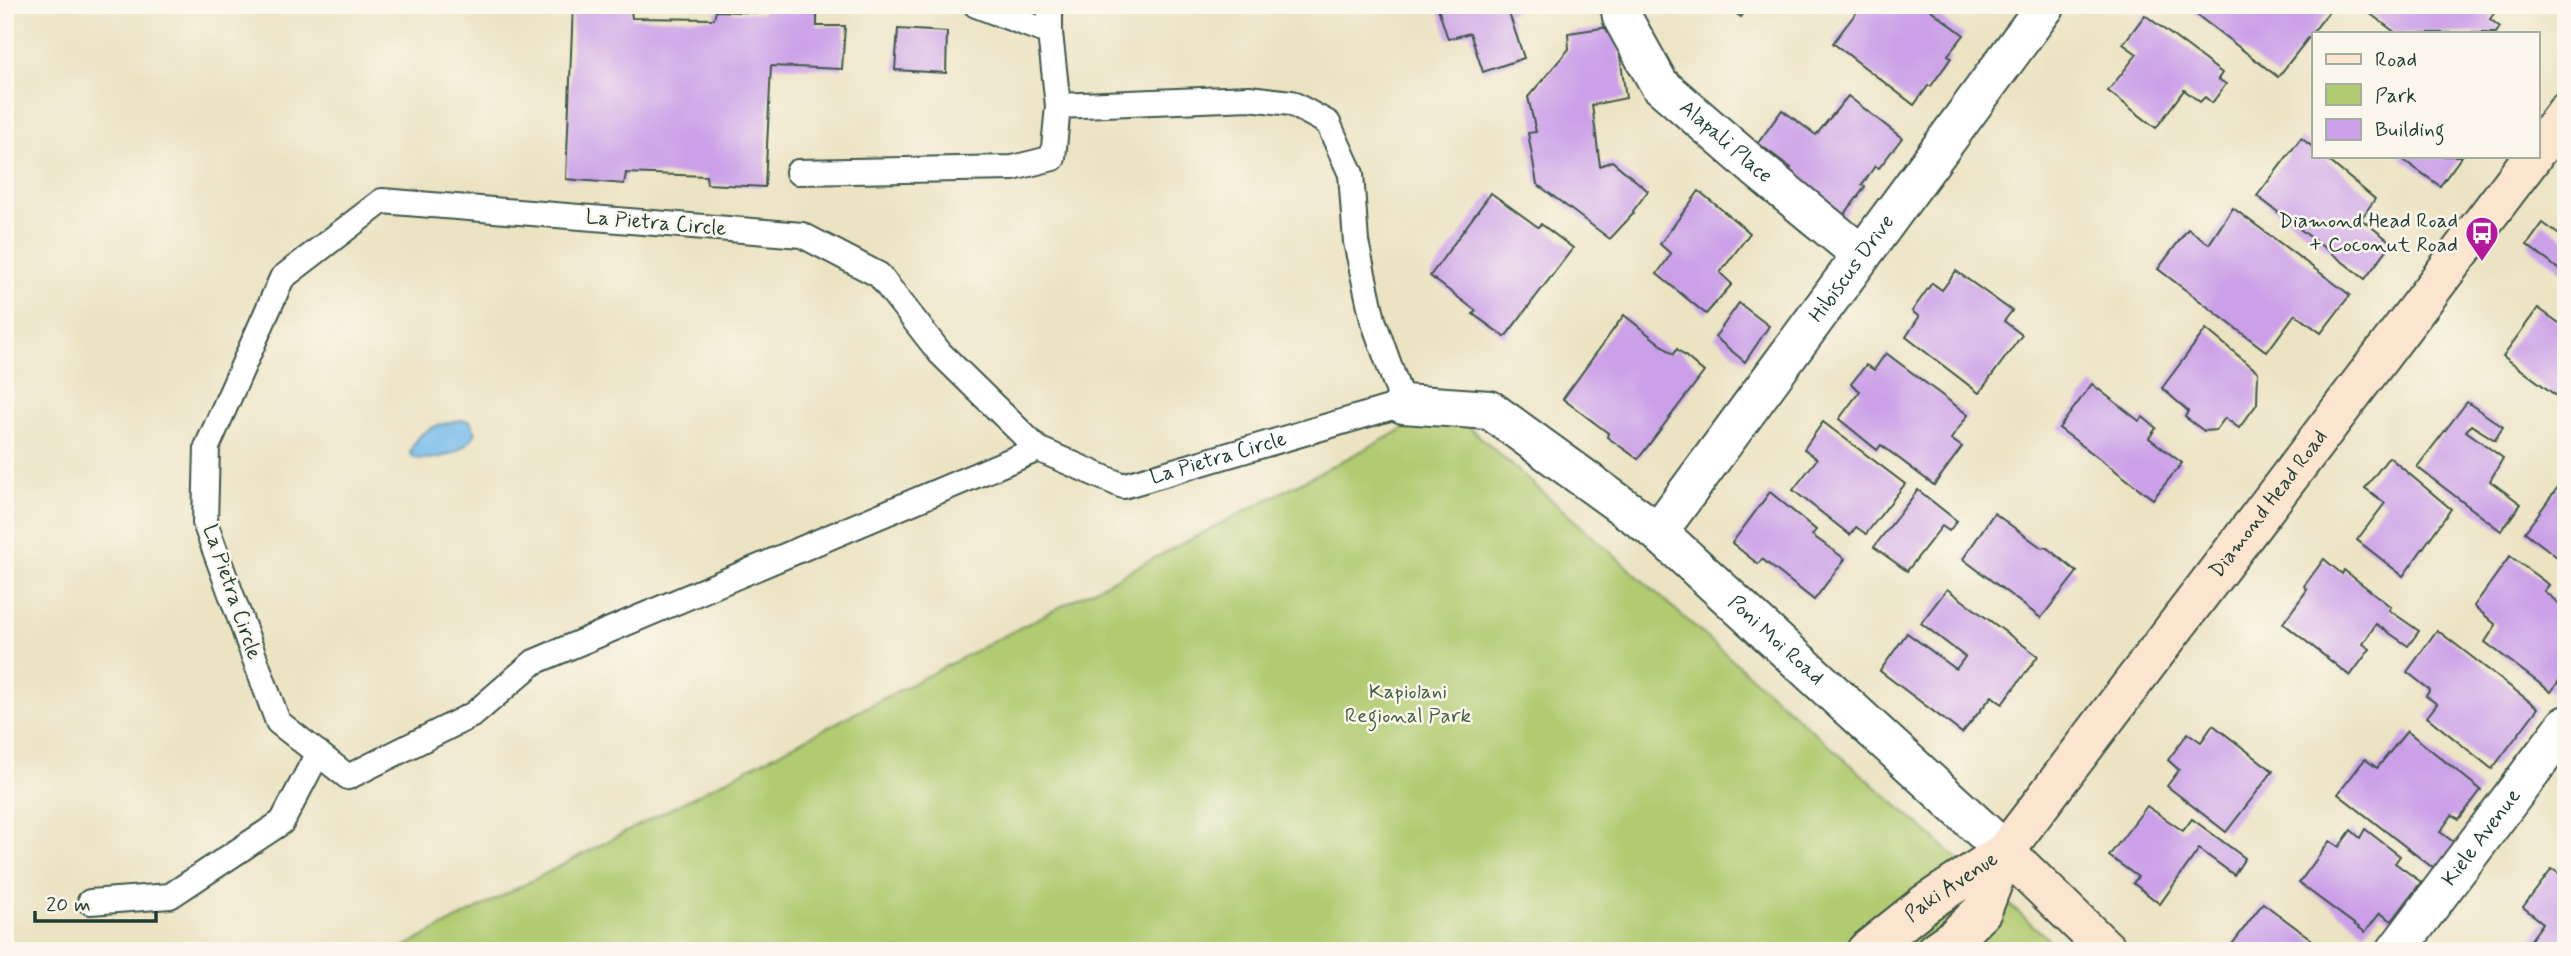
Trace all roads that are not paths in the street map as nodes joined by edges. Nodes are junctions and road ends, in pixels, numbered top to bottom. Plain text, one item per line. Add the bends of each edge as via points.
1 (976, 5) edge
2 (1049, 5) edge
3 (1620, 5) edge
4 (2046, 5) edge
5 (1050, 33) junction
6 (1058, 106) junction
7 (2566, 112) edge
8 (2540, 146) edge
9 (2531, 158) edge
10 (798, 172) dead end
11 (1862, 256) junction
12 (1403, 404) junction
13 (1038, 449) junction
14 (1658, 532) junction
15 (2566, 725) edge
16 (318, 753) junction
17 (2005, 851) junction
18 (90, 902) dead end
19 (1866, 951) edge
20 (1935, 951) edge
21 (2108, 951) edge
22 (2396, 951) edge

1 - 5 lane
2 - 5 lane
3 - 11 street, Alapali Place via 1622,17 1659,84
4 - 11 street, Hibiscus Drive
5 - 6 lane
6 - 10 lane via 1053,158 1013,168
6 - 12 lane via 1249,98 1291,103 1328,123 1352,174 1356,242 1373,320
7 - 8 street
9 - 17 street, Diamond Head Road
11 - 14 street, Hibiscus Drive
12 - 13 lane, La Pietra Circle via 1123,486
12 - 14 street, Poni Moi Road via 1490,410
13 - 16 lane, La Pietra Circle via 534,662 474,715 348,778
13 - 16 lane, La Pietra Circle via 940,353 879,275 802,235 382,201 282,278 207,447 205,523 278,722
14 - 17 street, Poni Moi Road
15 - 22 street, Kiele Avenue
16 - 18 lane via 282,822 170,896
17 - 19 street, Paki Avenue via 1926,903
17 - 20 street, Paki Avenue via 1982,911
17 - 21 street, Poni Moi Road

